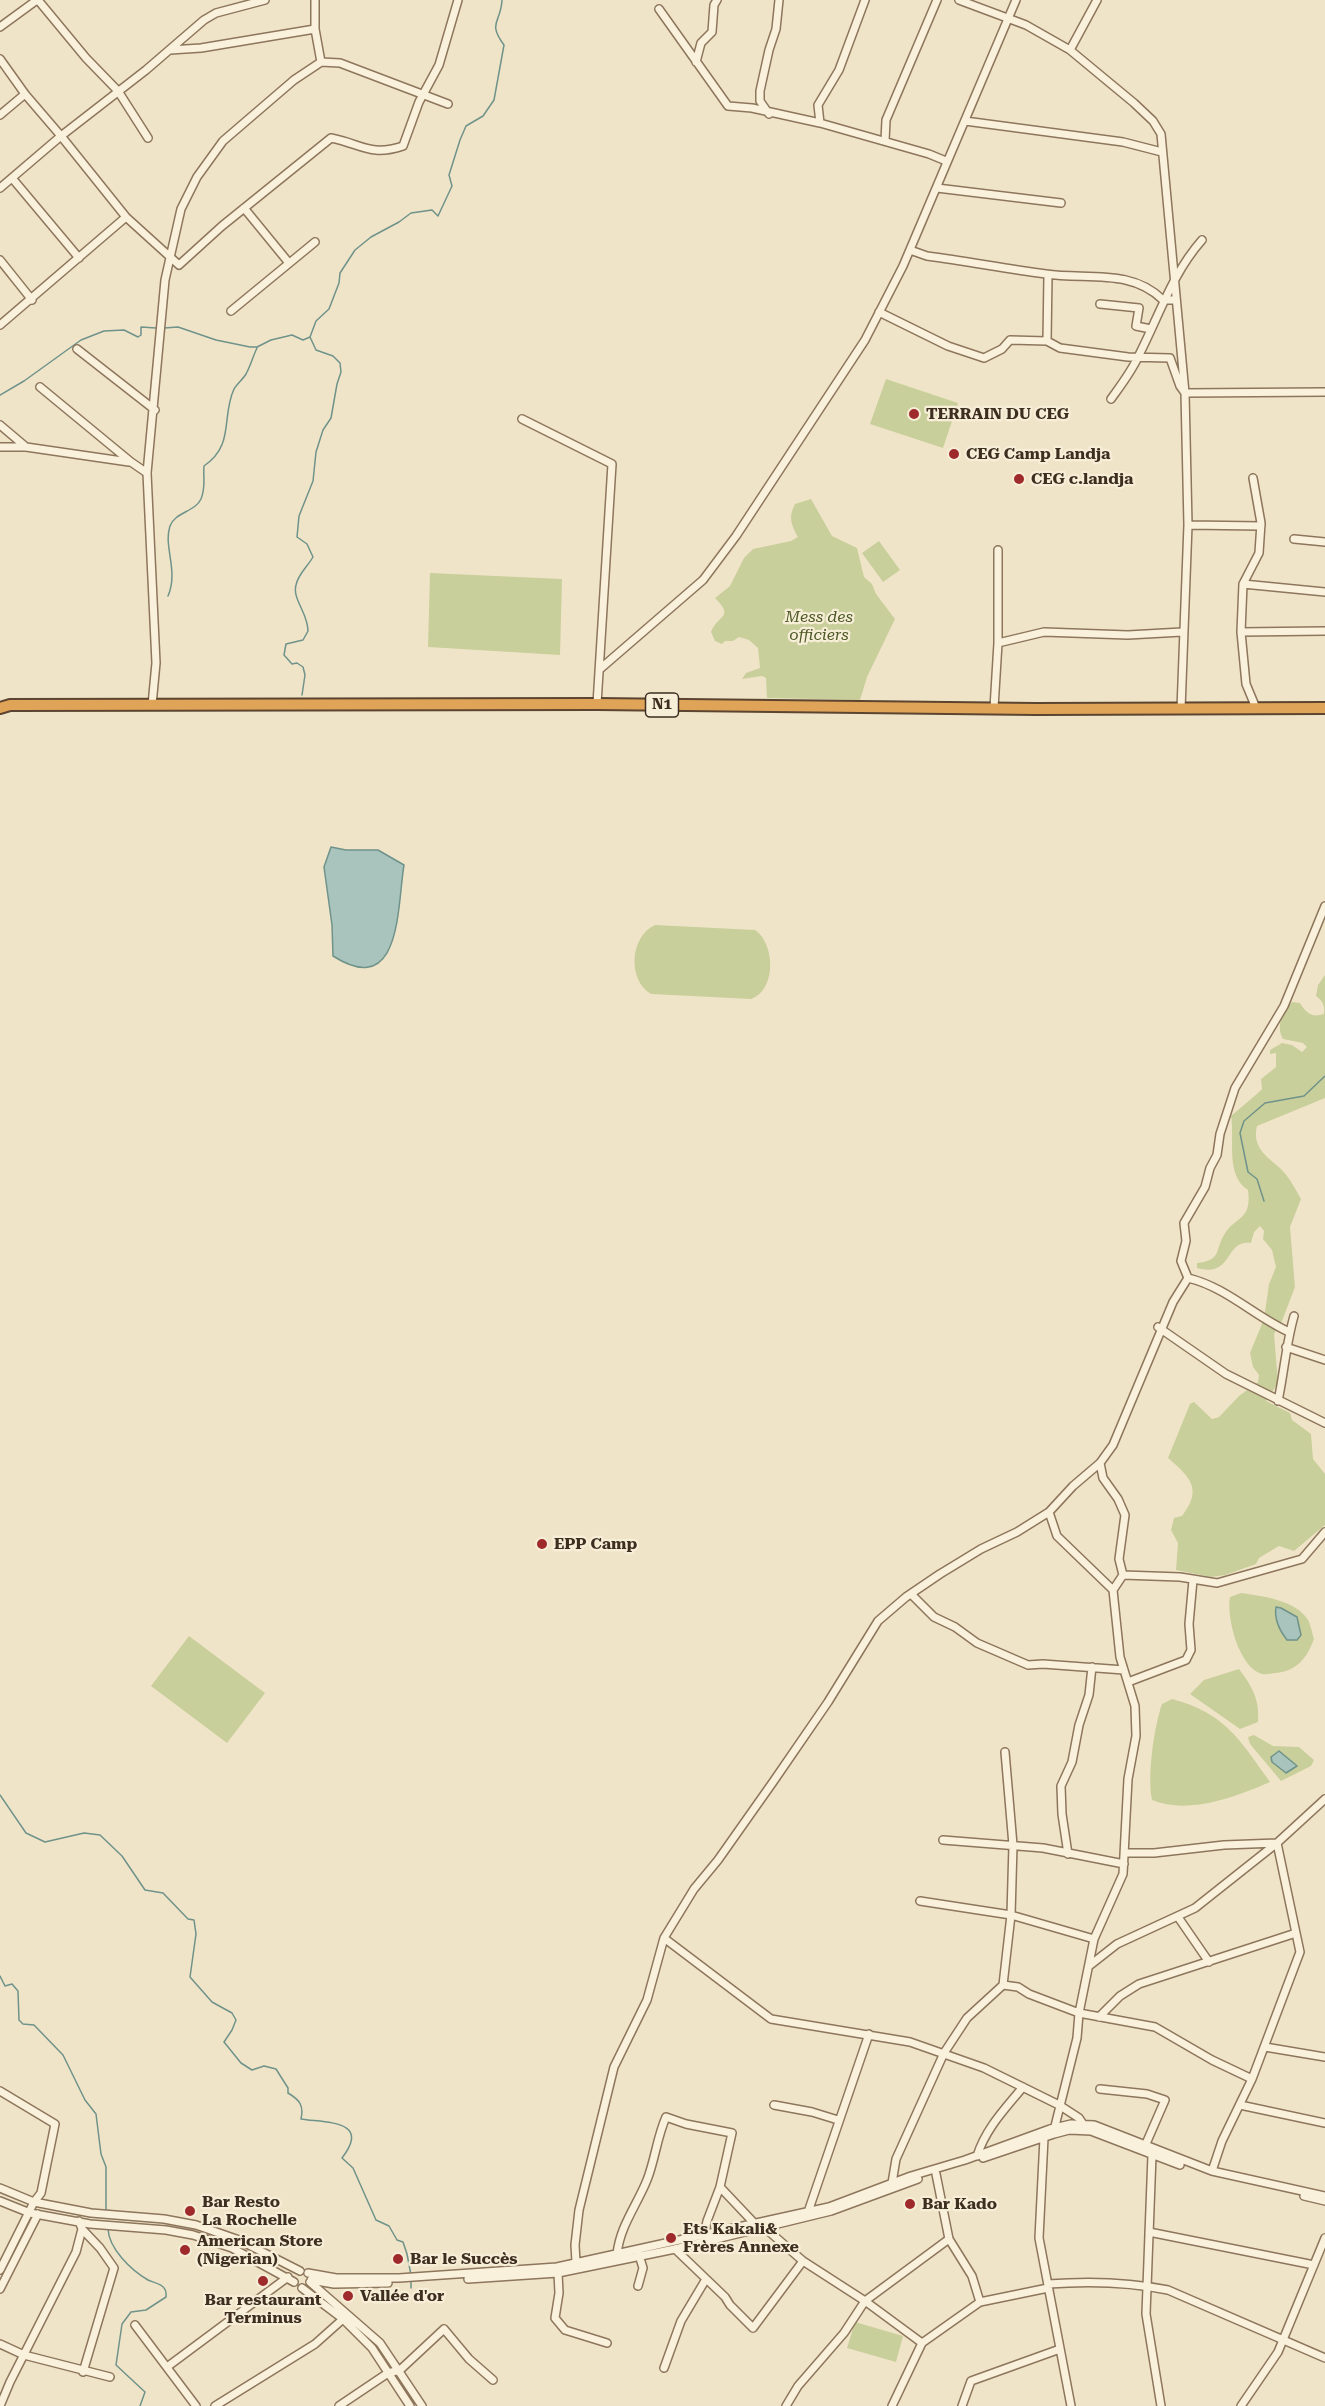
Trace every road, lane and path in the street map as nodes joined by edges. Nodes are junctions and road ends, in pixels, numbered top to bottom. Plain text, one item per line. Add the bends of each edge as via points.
1 (37, 0) edge
2 (265, 0) edge
3 (315, 0) edge
4 (458, 0) edge
5 (717, 0) edge
6 (779, 0) edge
7 (865, 0) edge
8 (937, 0) edge
9 (959, 0) edge
10 (1016, 0) edge
11 (1097, 0) edge
12 (243, 3) edge
13 (658, 9) dead end
14 (1010, 18) junction
15 (0, 27) edge
16 (315, 29) junction
17 (170, 50) junction
18 (1070, 50) junction
19 (0, 59) edge
20 (321, 62) junction
21 (696, 62) junction
22 (118, 92) junction
23 (25, 94) junction
24 (423, 94) junction
25 (448, 104) dead end
26 (769, 114) junction
27 (0, 115) edge
28 (965, 121) junction
29 (820, 123) junction
30 (61, 136) junction
31 (148, 138) dead end
32 (885, 141) junction
33 (1162, 152) junction
34 (946, 161) junction
35 (12, 178) junction
36 (0, 188) edge
37 (937, 188) junction
38 (1062, 203) dead end
39 (244, 208) junction
40 (126, 217) junction
41 (1202, 240) dead end
42 (315, 242) dead end
43 (910, 250) junction
44 (170, 257) junction
45 (80, 258) junction
46 (0, 260) edge
47 (289, 263) junction
48 (1048, 275) junction
49 (1174, 284) junction
50 (32, 300) junction
51 (1163, 300) junction
52 (1176, 300) junction
53 (1100, 304) dead end
54 (231, 311) dead end
55 (879, 312) junction
56 (0, 325) edge
57 (1151, 329) junction
58 (1047, 341) junction
59 (77, 350) dead end
60 (1139, 357) junction
61 (40, 387) dead end
62 (1325, 392) edge
63 (1185, 393) junction
64 (1112, 399) dead end
65 (155, 410) junction
66 (522, 419) dead end
67 (0, 425) edge
68 (0, 447) edge
69 (26, 447) junction
70 (131, 462) junction
71 (147, 473) junction
72 (1253, 478) dead end
73 (1188, 525) junction
74 (1261, 526) junction
75 (1294, 539) dead end
76 (1325, 542) edge
77 (998, 550) dead end
78 (1243, 584) junction
79 (1325, 592) edge
80 (1325, 631) edge
81 (1182, 632) junction
82 (1241, 632) junction
83 (998, 643) junction
84 (600, 669) junction
85 (597, 704) junction
86 (152, 705) junction
87 (3, 706) edge
88 (994, 708) junction
89 (1256, 708) junction
90 (1325, 708) edge
91 (1181, 709) junction
92 (1325, 906) edge
93 (1188, 1278) junction
94 (1294, 1316) dead end
95 (1161, 1328) junction
96 (1289, 1332) junction
97 (1286, 1347) junction
98 (1325, 1360) edge
99 (1278, 1401) junction
100 (1325, 1423) edge
101 (1100, 1463) junction
102 (1049, 1512) junction
103 (1325, 1532) edge
104 (1123, 1575) junction
105 (1193, 1580) junction
106 (1113, 1590) junction
107 (911, 1594) junction
108 (1092, 1666) junction
109 (1124, 1670) junction
110 (1128, 1682) junction
111 (1005, 1752) dead end
112 (1325, 1799) edge
113 (943, 1840) dead end
114 (1276, 1844) junction
115 (1013, 1845) junction
116 (1125, 1853) junction
117 (1068, 1854) junction
118 (1124, 1864) junction
119 (920, 1901) dead end
120 (1011, 1915) junction
121 (1178, 1917) junction
122 (1296, 1933) junction
123 (664, 1938) junction
124 (1094, 1939) junction
125 (1209, 1962) junction
126 (1089, 1966) junction
127 (1003, 1985) junction
128 (1079, 2013) junction
129 (1099, 2017) junction
130 (868, 2034) junction
131 (1264, 2047) junction
132 (944, 2053) junction
133 (1325, 2057) edge
134 (1252, 2079) junction
135 (1023, 2087) junction
136 (1100, 2089) dead end
137 (0, 2091) edge
138 (774, 2105) dead end
139 (1059, 2105) junction
140 (1240, 2105) junction
141 (838, 2121) junction
142 (1325, 2123) edge
143 (1083, 2124) junction
144 (1054, 2131) junction
145 (1044, 2138) junction
146 (1145, 2146) junction
147 (1152, 2155) junction
148 (977, 2156) junction
149 (1212, 2171) junction
150 (936, 2174) junction
151 (892, 2183) junction
152 (720, 2187) junction
153 (0, 2188) edge
154 (1325, 2196) edge
155 (0, 2201) edge
156 (1325, 2201) edge
157 (34, 2202) junction
158 (808, 2212) junction
159 (30, 2213) junction
160 (38, 2214) junction
161 (755, 2224) junction
162 (81, 2225) junction
163 (765, 2228) junction
164 (1149, 2232) junction
165 (704, 2236) junction
166 (1325, 2238) edge
167 (949, 2239) junction
168 (675, 2249) junction
169 (617, 2254) junction
170 (639, 2255) junction
171 (576, 2262) junction
172 (803, 2262) junction
173 (1314, 2265) junction
174 (0, 2270) edge
175 (558, 2273) junction
176 (307, 2276) junction
177 (291, 2279) junction
178 (706, 2279) junction
179 (411, 2280) junction
180 (1146, 2285) junction
181 (638, 2286) dead end
182 (1048, 2286) junction
183 (302, 2288) junction
184 (0, 2289) edge
185 (865, 2301) junction
186 (980, 2302) junction
187 (343, 2319) junction
188 (135, 2325) dead end
189 (1283, 2340) junction
190 (607, 2343) dead end
191 (922, 2343) junction
192 (0, 2344) edge
193 (1060, 2349) junction
194 (24, 2355) junction
195 (1325, 2358) edge
196 (167, 2367) junction
197 (664, 2368) dead end
198 (400, 2370) junction
199 (83, 2372) junction
200 (388, 2373) junction
201 (110, 2377) dead end
202 (493, 2380) dead end
203 (966, 2404) edge
204 (1, 2406) edge
205 (196, 2406) edge
206 (215, 2406) edge
207 (339, 2406) edge
208 (410, 2406) edge
209 (422, 2406) edge
210 (786, 2406) edge
211 (892, 2406) edge
212 (1071, 2406) edge
213 (1161, 2406) edge
214 (1241, 2406) edge

1 - 15 street
1 - 22 street
2 - 12 street
3 - 16 street
4 - 24 street via 439,65
5 - 21 street via 712,32 701,43
6 - 26 street via 760,91 760,101
7 - 29 street via 839,70 818,105
8 - 32 street via 886,120
9 - 14 street
10 - 14 street
11 - 18 street
12 - 17 street via 204,20
13 - 21 street
14 - 18 street
14 - 28 street
16 - 17 street
16 - 20 street
17 - 22 street
18 - 33 street via 1153,121 1161,134
19 - 23 street
20 - 24 street via 340,63
20 - 44 street via 223,141 197,177 181,209
21 - 26 street via 728,106
22 - 30 street
22 - 31 street
23 - 27 street
23 - 30 street
24 - 25 street
24 - 39 street via 403,146 385,152 331,138
26 - 29 street
28 - 33 street via 1123,142
28 - 34 street
29 - 32 street
30 - 35 street
30 - 40 street
32 - 34 street
33 - 49 street
34 - 37 street
35 - 36 street
35 - 45 street
37 - 38 street
37 - 43 street
39 - 44 street via 178,265
39 - 47 street
40 - 44 street
40 - 45 street
41 - 49 street via 1180,268
42 - 47 street
43 - 48 street
43 - 55 street
44 - 65 street
45 - 50 street
46 - 50 street
47 - 54 street
48 - 51 street via 1115,278 1152,288
48 - 58 street
49 - 51 street
49 - 52 street
50 - 56 street
51 - 52 street
51 - 57 street
52 - 63 street
53 - 57 street via 1139,308 1136,326
55 - 58 street via 948,346 984,358 993,356 1010,340
55 - 84 street via 865,340 703,580
57 - 60 street
58 - 60 street via 1060,348
59 - 65 street
60 - 63 street via 1170,358
60 - 64 street
61 - 70 street
62 - 63 street
63 - 73 street
65 - 71 street
66 - 84 street via 612,464
67 - 69 street
68 - 69 street
69 - 70 street
70 - 71 street
71 - 86 street via 156,663
72 - 74 street
73 - 74 street
73 - 81 street
74 - 78 street via 1259,553
75 - 76 street
77 - 83 street
78 - 79 street
78 - 82 street
80 - 82 street
81 - 83 street via 1044,632
81 - 91 street
82 - 89 street via 1246,684
83 - 88 street
84 - 85 street
85 - 86 highway, N1
85 - 88 highway, N1
86 - 87 highway, N1
88 - 91 highway, N1
89 - 90 highway, N1
89 - 91 highway, N1
92 - 93 street via 1284,1006 1235,1088 1205,1187 1184,1223 1182,1261
93 - 95 street
93 - 96 street via 1220,1290
94 - 96 street
95 - 99 street via 1226,1374
95 - 101 street via 1113,1444
96 - 97 street
97 - 98 street
97 - 99 street
99 - 100 street
101 - 102 street
101 - 104 street via 1103,1478 1125,1515 1119,1559
102 - 106 street via 1057,1536
102 - 107 street
103 - 105 street via 1302,1559 1217,1583
104 - 105 street via 1180,1576
104 - 106 street
105 - 110 street via 1191,1650 1186,1659
106 - 109 street
107 - 108 street via 934,1617 977,1643 1028,1665
107 - 123 street via 878,1621 828,1702 694,1889
108 - 109 street
108 - 117 street via 1072,1762 1061,1786
109 - 110 street
110 - 116 street via 1135,1706 1136,1736 1128,1779
111 - 115 street
112 - 114 street
113 - 115 street
114 - 116 street
114 - 121 street
114 - 122 street
115 - 117 street
115 - 120 street
116 - 118 street
117 - 118 street
118 - 124 street via 1118,1891
119 - 120 street
120 - 124 street
120 - 127 street
121 - 125 street
121 - 126 street via 1118,1944
122 - 125 street
122 - 131 street via 1300,1952
123 - 130 street via 771,2019
123 - 171 street via 647,2000 614,2067 579,2210
124 - 126 street
125 - 129 street via 1139,1984
126 - 128 street
127 - 128 street via 1018,1987
127 - 132 street via 967,2018
128 - 129 street
128 - 139 street via 1077,2038
129 - 134 street via 1155,2027
130 - 132 street
130 - 141 street
131 - 133 street
131 - 134 street
132 - 135 street
132 - 151 street via 896,2159
134 - 140 street
135 - 139 street
135 - 148 street via 994,2121
136 - 146 street via 1166,2100
137 - 157 street via 55,2124 41,2193
138 - 141 street
139 - 143 street
139 - 144 street
140 - 142 street
140 - 149 street
141 - 158 street
143 - 144 street
143 - 146 street
144 - 145 street
144 - 147 street via 1091,2131
144 - 148 street
145 - 150 street
145 - 182 street via 1039,2238
146 - 149 street
147 - 156 street via 1211,2175
147 - 164 street
148 - 151 street
149 - 154 street
150 - 163 street via 831,2211
150 - 167 street
151 - 158 street
152 - 161 street
152 - 165 street
152 - 169 street via 732,2133 666,2117 647,2180 624,2225
153 - 157 street
155 - 159 street
157 - 159 street
157 - 176 street via 196,2225 239,2240
158 - 161 street
159 - 160 street
159 - 174 street
160 - 162 street
160 - 184 street
161 - 165 street
162 - 177 street via 193,2235 232,2248
162 - 194 street via 76,2252
162 - 199 street via 114,2268
163 - 168 street
163 - 172 street
164 - 173 street
164 - 180 street
165 - 169 street
166 - 173 street
167 - 185 street
167 - 186 street via 972,2276
168 - 170 street
168 - 178 street
169 - 171 street
170 - 175 street
170 - 181 street via 643,2268
171 - 179 street
172 - 178 street via 753,2328
172 - 185 street
173 - 189 street
175 - 179 street
175 - 190 street via 560,2293 555,2318 565,2330
176 - 177 street
176 - 179 street via 334,2284
176 - 183 street
176 - 198 street via 380,2343
177 - 183 street
177 - 196 street
178 - 197 street via 681,2321
180 - 182 street via 1082,2282
180 - 189 street via 1168,2290
180 - 213 street via 1146,2314
182 - 186 street
182 - 193 street
183 - 187 street
185 - 191 street
185 - 210 street
186 - 191 street
187 - 200 street via 372,2348
187 - 206 street via 315,2344
188 - 196 street
189 - 195 street
189 - 214 street
191 - 211 street
192 - 194 street
193 - 203 street via 971,2381
193 - 212 street
194 - 199 street
194 - 204 street
196 - 205 street
198 - 200 street
198 - 202 street via 444,2329
198 - 209 street
199 - 201 street
200 - 207 street
200 - 208 street

